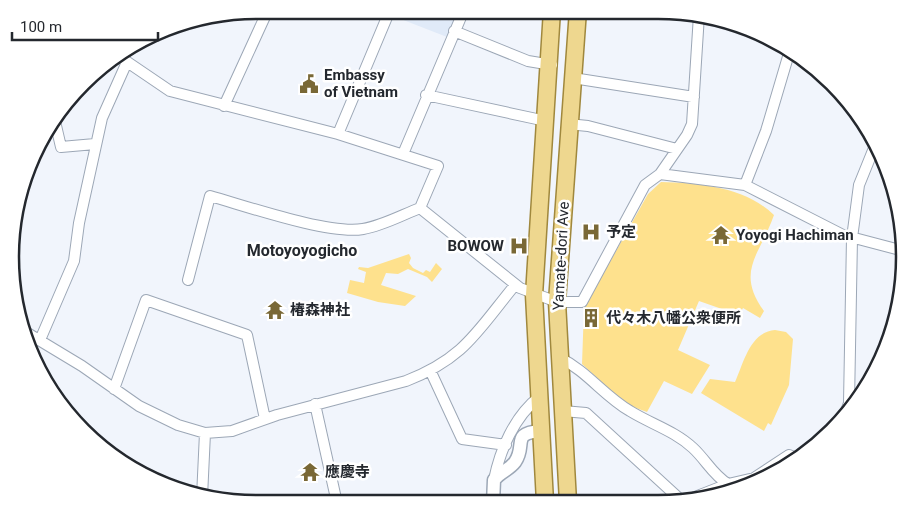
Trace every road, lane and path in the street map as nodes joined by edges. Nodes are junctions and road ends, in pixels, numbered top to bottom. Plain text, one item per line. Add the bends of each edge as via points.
1 (264, 19) edge
2 (386, 19) edge
3 (460, 19) edge
4 (552, 19) edge
5 (560, 19) edge
6 (577, 19) edge
7 (698, 22) edge
8 (454, 31) junction
9 (788, 58) edge
10 (124, 60) edge
11 (127, 62) junction
12 (552, 65) junction
13 (572, 78) junction
14 (426, 95) junction
15 (694, 98) junction
16 (224, 106) junction
17 (546, 115) junction
18 (568, 124) junction
19 (57, 129) edge
20 (338, 134) junction
21 (95, 144) junction
22 (677, 149) junction
23 (872, 152) edge
24 (403, 154) junction
25 (660, 174) junction
26 (565, 179) junction
27 (744, 185) junction
28 (420, 208) junction
29 (852, 238) junction
30 (536, 248) junction
31 (896, 249) edge
32 (188, 280) dead end
33 (515, 285) junction
34 (534, 295) junction
35 (557, 302) junction
36 (32, 335) edge
37 (40, 340) junction
38 (560, 358) junction
39 (430, 370) junction
40 (114, 389) junction
41 (539, 397) junction
42 (849, 399) edge
43 (315, 404) junction
44 (563, 411) junction
45 (265, 419) junction
46 (541, 431) junction
47 (205, 433) junction
48 (506, 445) junction
49 (790, 455) edge
50 (776, 464) edge
51 (494, 480) junction
52 (738, 482) edge
53 (728, 484) junction
54 (722, 487) edge
55 (202, 489) edge
56 (335, 495) edge
57 (494, 495) edge
58 (545, 495) edge
59 (568, 495) edge
60 (675, 495) edge

1 - 16 street
2 - 20 street
3 - 8 street
4 - 12 main road, Yamate-dori Ave
5 - 12 main road
6 - 13 main road, Yamate-dori Ave
7 - 15 street
8 - 12 street via 528,62
8 - 14 street
9 - 27 street via 766,131
10 - 11 street
11 - 16 street via 170,91
11 - 21 street via 102,118
12 - 17 main road, Yamate-dori Ave
13 - 15 street
13 - 18 main road, Yamate-dori Ave
14 - 17 street
14 - 24 street
15 - 22 street via 692,124
16 - 20 street
17 - 30 main road, Yamate-dori Ave
18 - 22 street via 588,126
18 - 26 main road, Yamate-dori Ave
19 - 21 street via 61,147
20 - 24 street
21 - 37 street via 78,222 74,261
22 - 25 street
23 - 29 street via 859,185
24 - 28 street via 438,166
25 - 27 street
25 - 35 street via 644,185 582,302
26 - 30 main road via 554,219 552,250 545,255
26 - 35 main road, Yamate-dori Ave
27 - 29 street
28 - 32 street via 363,229 348,230 210,196
28 - 33 street
29 - 31 street
29 - 42 street
30 - 34 main road, Yamate-dori Ave
33 - 34 street
33 - 39 street via 459,352
34 - 35 street
34 - 41 main road, Yamate-dori Ave
35 - 38 main road, Yamate-dori Ave
36 - 37 street
37 - 40 street
38 - 44 main road, Yamate-dori Ave
38 - 53 street via 576,366 631,412 675,434
39 - 43 street via 406,381
39 - 48 street via 462,440
40 - 45 street via 146,300 247,335
40 - 47 street via 153,414
41 - 46 main road, Yamate-dori Ave
41 - 48 street via 521,415
43 - 45 street
43 - 56 street
44 - 59 main road, Yamate-dori Ave
44 - 60 street via 586,413
45 - 47 street via 232,431
46 - 51 street via 524,435 515,462
46 - 58 main road, Yamate-dori Ave
47 - 55 street
48 - 51 street
49 - 50 street
51 - 57 street
52 - 53 street
53 - 54 street

